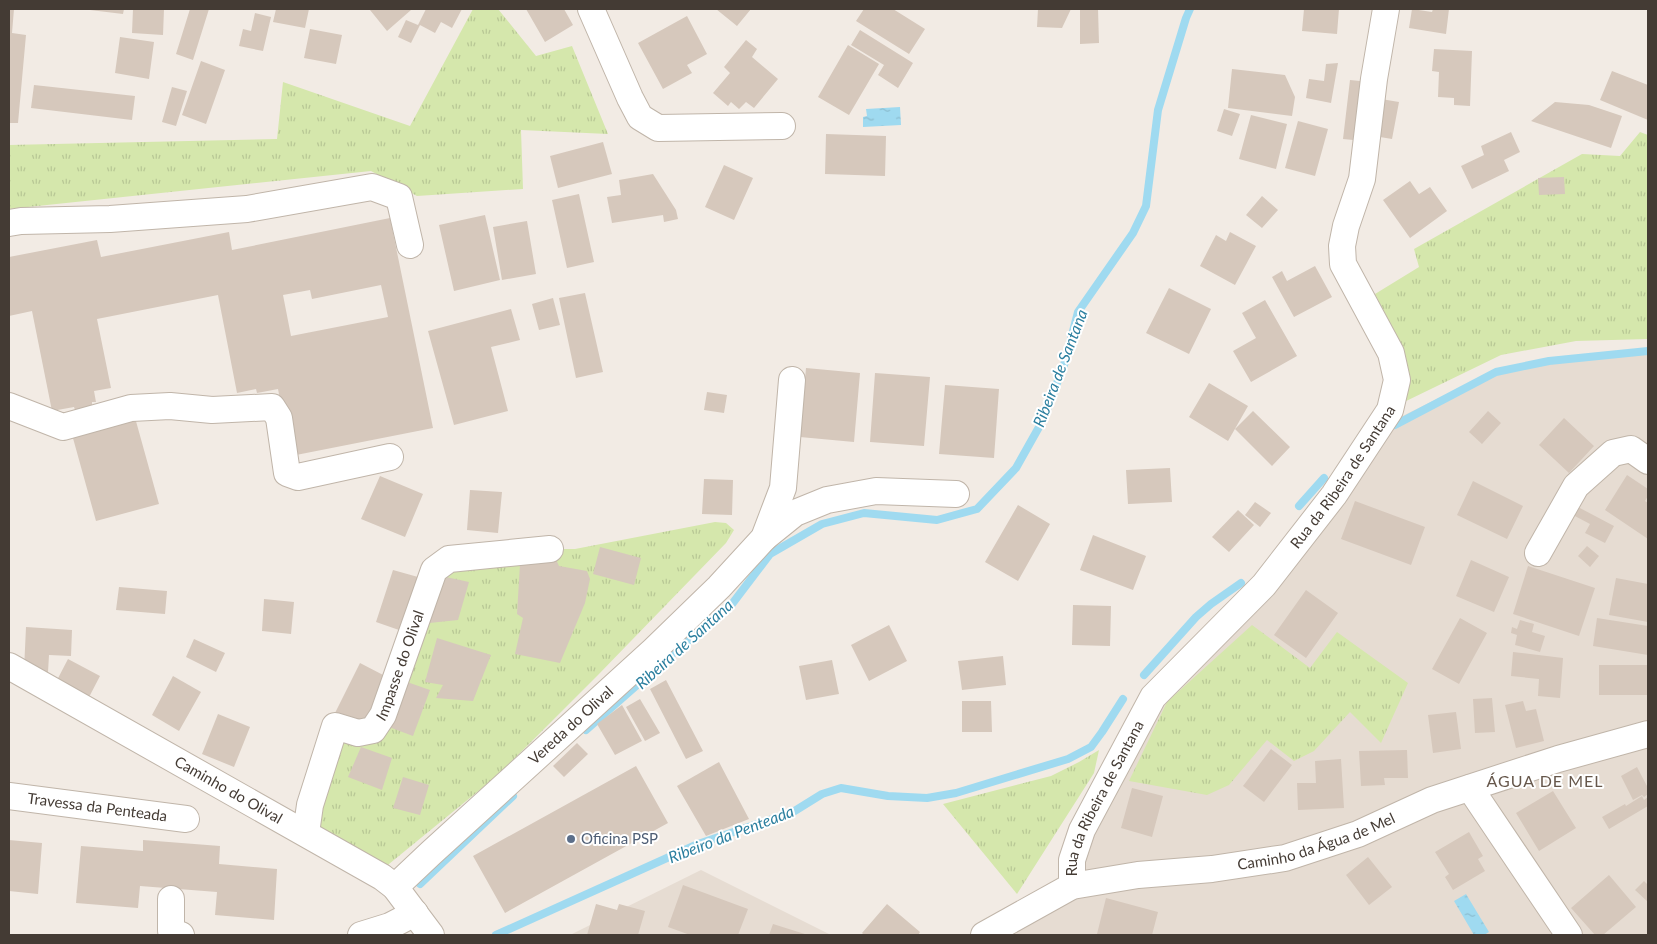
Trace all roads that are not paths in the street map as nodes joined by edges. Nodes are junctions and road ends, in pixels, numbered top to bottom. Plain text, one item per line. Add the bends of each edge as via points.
1 (591, 9) edge
2 (1386, 9) edge
3 (782, 126) dead end
4 (9, 223) edge
5 (410, 245) dead end
6 (792, 380) dead end
7 (9, 406) edge
8 (390, 457) dead end
9 (1648, 461) edge
10 (956, 494) dead end
11 (764, 538) junction
12 (550, 549) dead end
13 (1538, 553) dead end
14 (9, 666) edge
15 (1648, 734) edge
16 (1470, 788) junction
17 (9, 796) edge
18 (186, 819) dead end
19 (306, 833) junction
20 (1072, 886) junction
21 (396, 887) junction
22 (170, 899) dead end
23 (415, 913) junction
24 (181, 935) edge
25 (361, 935) edge
26 (430, 935) edge
27 (984, 935) edge
28 (1569, 935) edge

1 - 3 street via 640,117 658,128
2 - 20 street, Rua da Ribeira de Santana via 1362,179 1342,246 1343,264 1391,353 1396,380 1390,410 1334,495 1264,585 1153,697 1082,830 1072,860
4 - 5 street via 247,209 372,187 399,197
6 - 11 street, Vereda do Olival via 782,488
7 - 8 street via 63,427 131,408 170,406 212,410 272,407 278,418 287,473 298,477
9 - 13 street via 1631,449 1613,453 1604,460 1576,486
10 - 11 street, Vereda do Olival via 876,491 828,500 795,513
11 - 21 street, Vereda do Olival via 720,587 654,650
12 - 19 street, Impasse do Olival via 449,559 434,570 383,715 373,730 358,734 335,726 310,805
14 - 19 street, Caminho do Olival
15 - 16 street, Caminho da Água de Mel
16 - 20 street, Caminho da Água de Mel via 1432,800 1358,834 1285,858
16 - 28 street
17 - 18 street, Travessa da Penteada
19 - 21 street, Caminho do Olival
20 - 27 street, Caminho da Água de Mel
21 - 23 street, Caminho do Olival
22 - 24 street via 171,931
23 - 25 street via 390,926
23 - 26 street, Caminho do Olival

